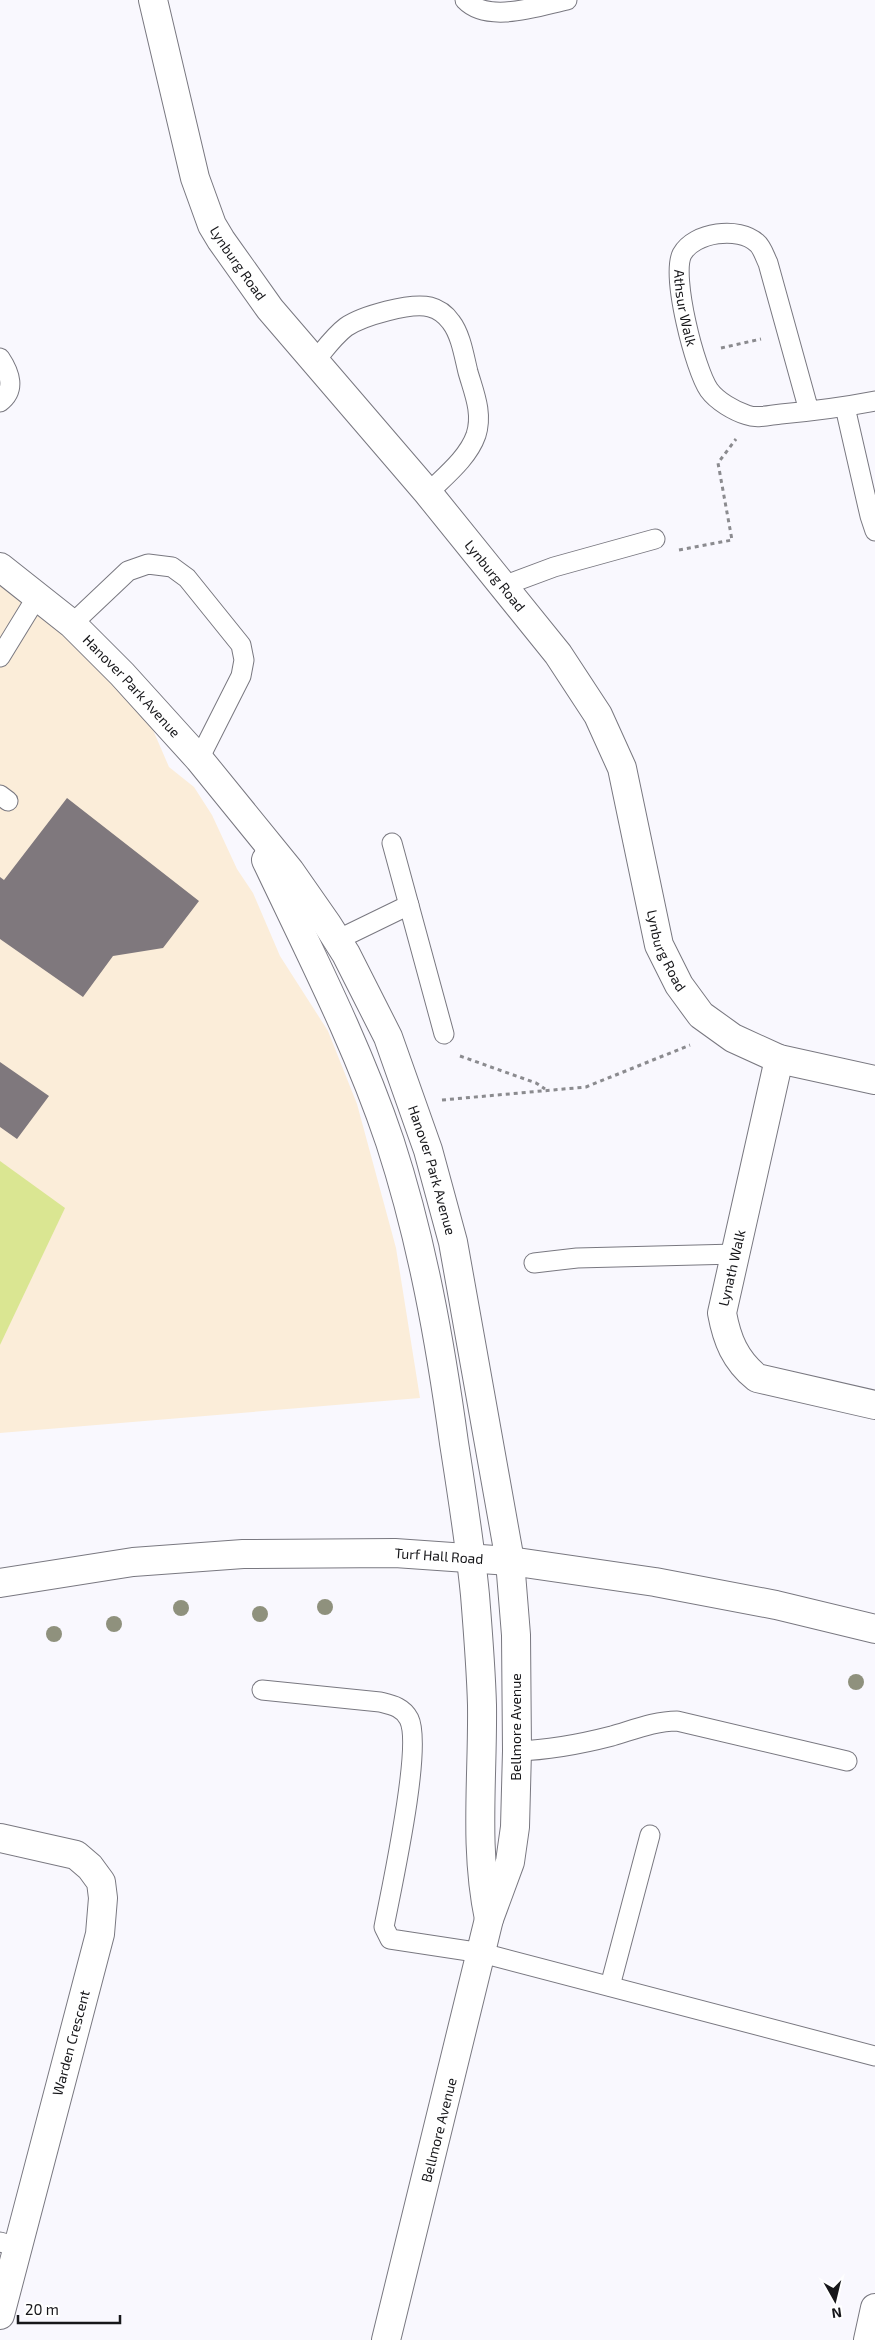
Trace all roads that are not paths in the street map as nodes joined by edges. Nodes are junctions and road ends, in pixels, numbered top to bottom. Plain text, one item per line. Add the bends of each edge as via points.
1 (153, 0) edge
2 (465, 0) edge
3 (567, 0) edge
4 (0, 358) edge
5 (316, 361) junction
6 (875, 401) edge
7 (0, 402) edge
8 (845, 407) junction
9 (809, 411) junction
10 (428, 493) junction
11 (875, 531) edge
12 (655, 539) road end
13 (0, 567) edge
14 (503, 586) junction
15 (38, 595) junction
16 (72, 624) junction
17 (0, 657) edge
18 (199, 759) junction
19 (247, 820) junction
20 (392, 843) dead end
21 (409, 905) junction
22 (337, 940) junction
23 (444, 1034) dead end
24 (779, 1059) junction
25 (875, 1080) edge
26 (736, 1254) junction
27 (534, 1263) dead end
28 (875, 1405) edge
29 (471, 1560) junction
30 (510, 1561) junction
31 (0, 1583) edge
32 (875, 1628) edge
33 (262, 1690) dead end
34 (517, 1751) junction
35 (847, 1761) dead end
36 (650, 1835) dead end
37 (0, 1838) edge
38 (489, 1919) junction
39 (482, 1953) junction
40 (610, 1986) junction
41 (875, 2056) edge
42 (9, 2244) edge
43 (875, 2308) edge
44 (0, 2314) edge
45 (386, 2340) edge
46 (868, 2340) edge

1 - 5 street, Lynburg Road via 195,178 212,225 270,309
2 - 3 lane via 481,9 512,12
4 - 7 lane via 11,383 10,391
5 - 10 street, Lynburg Road
5 - 10 lane via 345,328 369,316 418,306 441,312 451,322 478,403 480,420 476,437 467,453
6 - 8 lane
8 - 9 lane
8 - 11 lane
9 - 9 lane, Athsur Walk via 768,263 758,243 736,234 704,238 694,243 682,253 678,273 693,354 710,392 736,411 753,417
10 - 14 street, Lynburg Road
12 - 14 lane via 530,574
13 - 15 street, Hanover Park Avenue
14 - 24 street, Lynburg Road via 584,691 614,748 632,806 659,945 679,985 701,1015 719,1030
15 - 16 street, Hanover Park Avenue
15 - 17 lane
16 - 18 street, Hanover Park Avenue
16 - 18 lane via 128,570 148,564 172,567 187,578 241,645 244,660 241,676
18 - 19 street, Hanover Park Avenue
19 - 22 street, Hanover Park Avenue via 290,871
19 - 29 street, Hanover Park Avenue via 355,1048 390,1142 434,1315
20 - 21 lane
21 - 22 lane
21 - 23 lane
22 - 30 street, Hanover Park Avenue via 388,1036 428,1150 453,1242
24 - 25 street, Lynburg Road
24 - 26 street, Lynath Walk
26 - 27 lane via 577,1258
26 - 28 street, Lynath Walk via 722,1313 726,1336 745,1368 757,1378
29 - 30 street, Turf Hall Road
29 - 31 street, Turf Hall Road via 396,1553 242,1554 133,1562
29 - 38 street, Bellmore Avenue via 482,1705 479,1821
30 - 32 street, Turf Hall Road via 674,1586
30 - 34 street, Bellmore Avenue via 516,1635
33 - 39 lane via 380,1702 399,1707 408,1716 414,1734 412,1758 385,1931 390,1939
34 - 35 lane via 561,1748 660,1722 676,1721
34 - 38 street, Bellmore Avenue via 515,1827 510,1862
36 - 40 lane
37 - 42 street, Warden Crescent via 76,1855 101,1882 103,1898 100,1934
38 - 39 street, Bellmore Avenue
39 - 40 lane
39 - 45 street, Bellmore Avenue
40 - 41 lane
42 - 44 street, Warden Crescent
43 - 46 street

